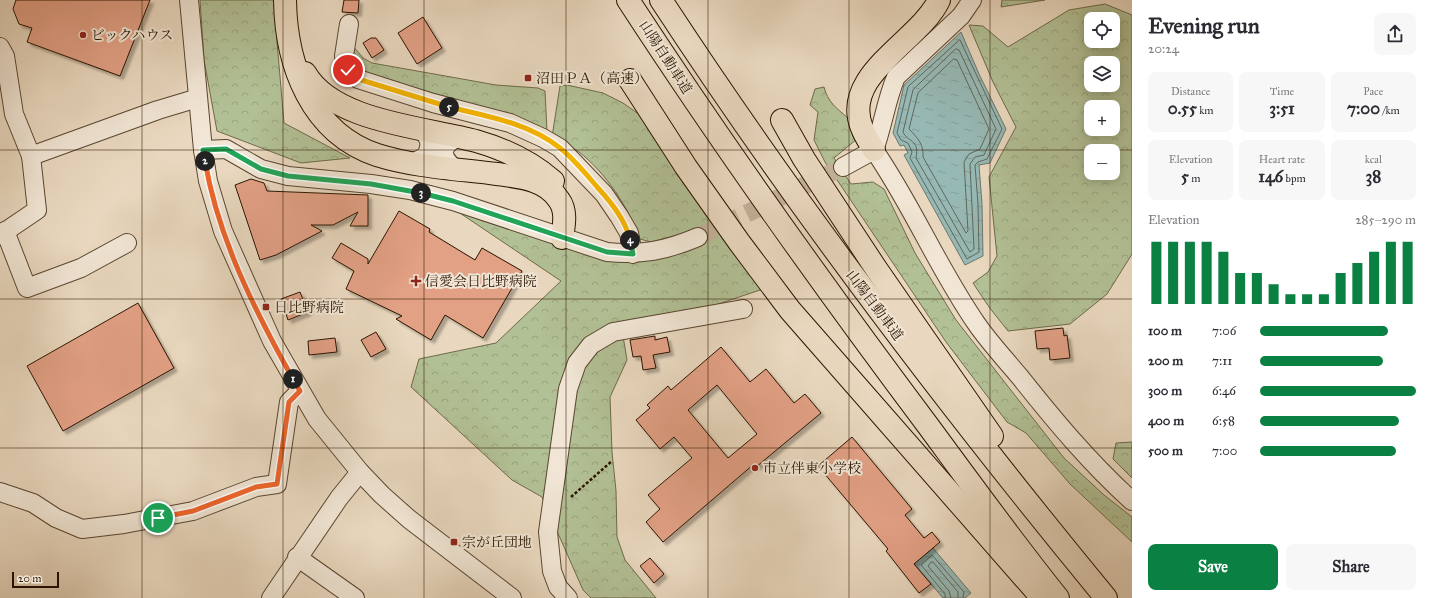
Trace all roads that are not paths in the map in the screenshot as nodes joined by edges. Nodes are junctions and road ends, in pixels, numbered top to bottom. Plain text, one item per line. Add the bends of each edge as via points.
1 (189, 0) edge
2 (285, 0) edge
3 (291, 0) edge
4 (628, 0) edge
5 (661, 0) edge
6 (939, 0) edge
7 (947, 0) edge
8 (972, 0) edge
9 (349, 24) dead end
10 (0, 47) edge
11 (630, 80) dead end
12 (198, 98) junction
13 (782, 120) dead end
14 (419, 128) junction
15 (459, 137) junction
16 (203, 150) junction
17 (874, 150) junction
18 (31, 156) junction
19 (413, 163) junction
20 (843, 166) tunnel mouth
21 (454, 168) junction
22 (3, 233) edge
23 (698, 237) tunnel mouth
24 (562, 238) junction
25 (126, 242) dead end
26 (633, 254) junction
27 (743, 309) dead end
28 (300, 391) junction
29 (360, 472) junction
30 (0, 492) edge
31 (1132, 501) edge
32 (297, 557) junction
33 (1076, 562) junction
34 (271, 598) edge
35 (355, 598) edge
36 (512, 598) edge
37 (568, 598) edge
38 (1042, 598) edge
39 (1058, 598) edge
40 (1106, 598) edge

1 - 12 street
2 - 19 highway via 287,35 294,66 306,94 322,119 354,146 378,155
3 - 14 highway via 297,51 311,83 326,97 344,108
4 - 39 highway, 山陽自動車道 via 680,81 810,265
5 - 33 highway, 山陽自動車道 via 712,77 861,287 942,394
6 - 17 highway via 928,18 871,74 864,86 860,99 860,121
7 - 17 highway via 932,23 870,87 864,116
8 - 17 street via 961,16 896,77
9 - 26 street via 344,56 348,70 358,79 433,103 510,123 560,148 604,194 628,233
10 - 18 street via 5,56 14,114
11 - 38 highway via 690,173 790,310
12 - 16 street
12 - 18 street
13 - 33 highway via 804,159 858,241 962,390
14 - 15 highway
14 - 19 street via 429,138 430,145 426,156
15 - 21 street via 446,145 444,151 444,158
15 - 24 highway via 506,152 538,169 554,182 566,200 568,208
16 - 24 street via 226,149 261,169 288,176 371,184 418,192 453,201
16 - 28 street via 208,181 223,231 272,341
17 - 20 street
17 - 31 street via 976,322 1063,432 1100,472
18 - 22 street via 37,210
19 - 21 highway
21 - 24 highway via 521,178 545,186 563,207 565,214
22 - 25 street via 27,288 81,268
23 - 26 street via 676,246
24 - 26 street via 607,252
27 - 37 street via 613,332 592,344 577,363 568,389 548,532 552,571 558,587
28 - 29 street via 317,419
28 - 30 street via 289,402 277,484 256,487 193,511 82,529 56,518 33,503
29 - 32 street
29 - 36 street via 409,519
32 - 34 street
32 - 35 street
33 - 40 highway, 山陽自動車道

